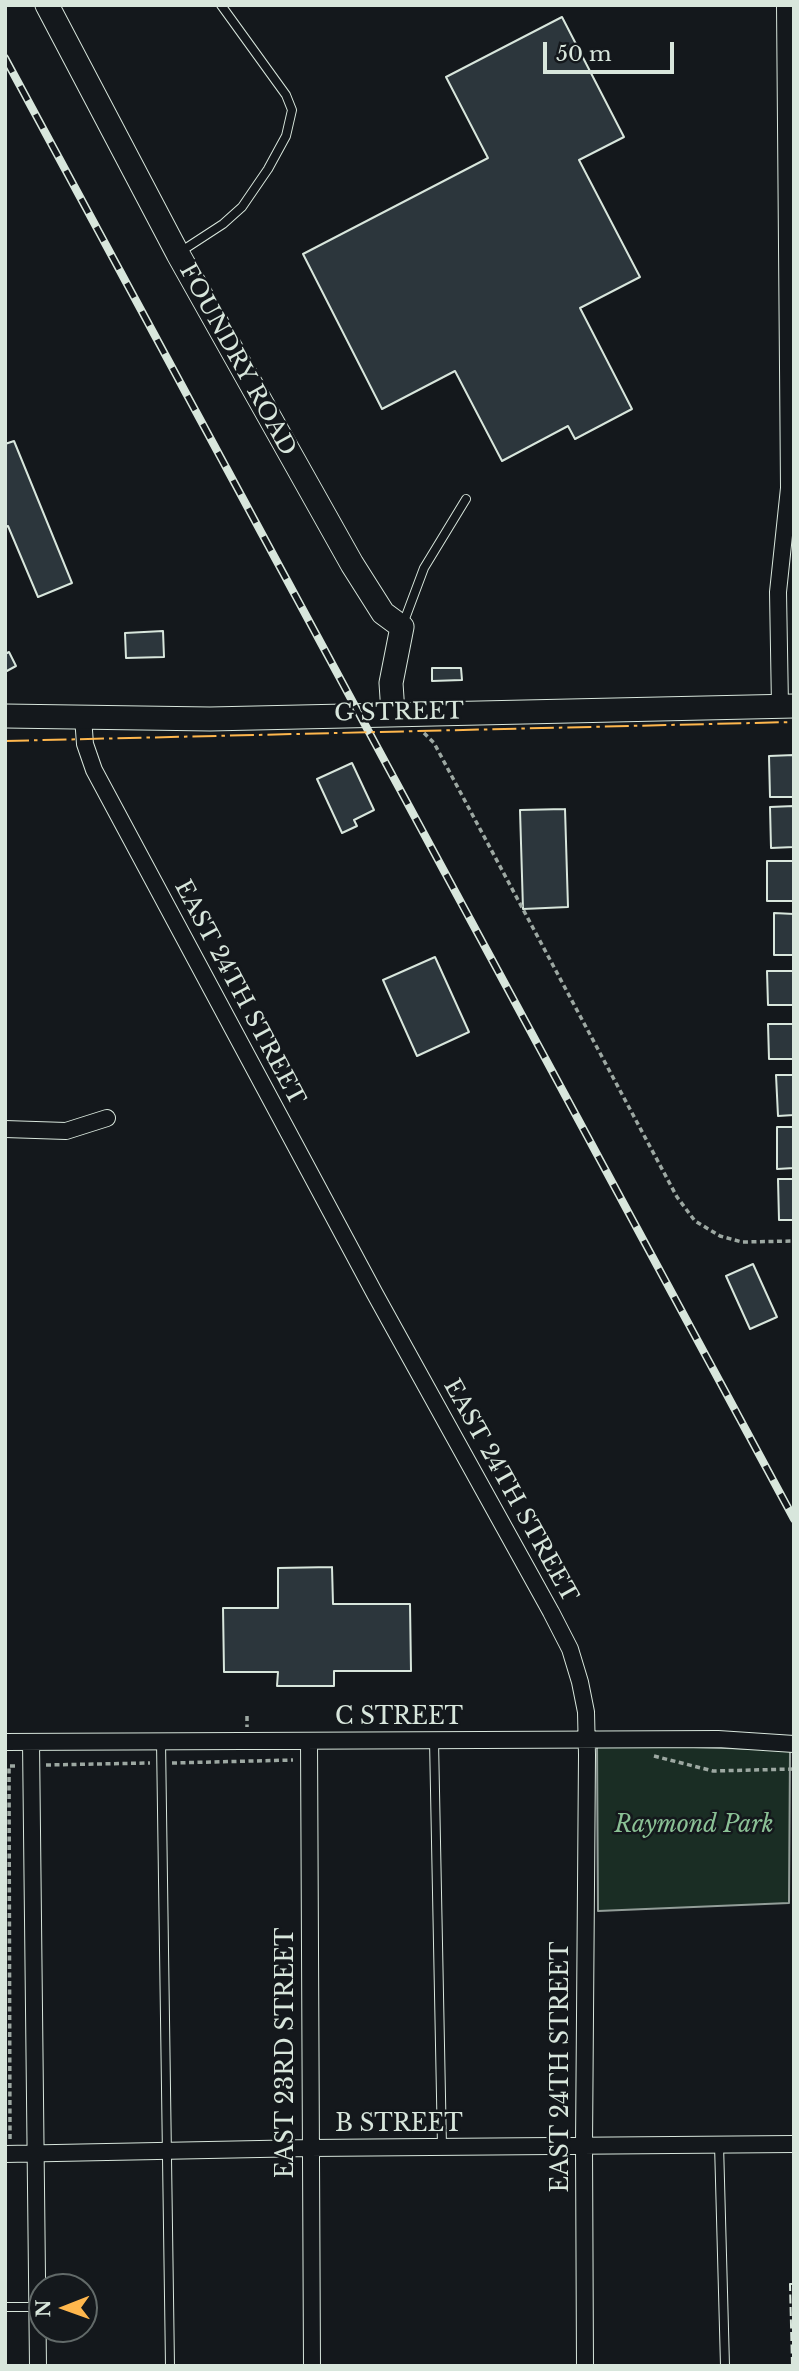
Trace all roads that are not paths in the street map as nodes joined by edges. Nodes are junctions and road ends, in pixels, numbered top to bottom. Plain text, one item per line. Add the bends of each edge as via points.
1 (47, 5) edge
2 (221, 5) edge
3 (785, 5) edge
4 (178, 254) junction
5 (466, 499) dead end
6 (402, 627) junction
7 (787, 706) edge
8 (393, 713) junction
9 (5, 716) edge
10 (83, 717) junction
11 (107, 1118) dead end
12 (5, 1129) edge
13 (434, 1740) junction
14 (586, 1740) junction
15 (162, 1741) junction
16 (309, 1741) junction
17 (5, 1742) edge
18 (30, 1742) junction
19 (794, 1744) edge
20 (719, 2144) junction
21 (794, 2144) edge
22 (584, 2145) junction
23 (442, 2147) junction
24 (310, 2148) junction
25 (167, 2152) junction
26 (34, 2153) junction
27 (8, 2154) edge
28 (36, 2273) edge
29 (28, 2307) edge
30 (5, 2308) edge
31 (38, 2343) edge
32 (38, 2366) edge
33 (170, 2366) edge
34 (312, 2366) edge
35 (585, 2366) edge
36 (725, 2366) edge

1 - 4 street, FOUNDRY ROAD
2 - 4 lane via 292,110 286,136 242,207
3 - 7 street via 789,488 778,592
4 - 6 street, FOUNDRY ROAD via 352,564 383,613
5 - 6 lane via 424,568
6 - 8 street via 391,683
7 - 8 street, G STREET
8 - 10 street, G STREET via 209,719
9 - 10 street, G STREET
10 - 14 street, EAST 24TH STREET via 85,744 94,770 570,1649 586,1712
11 - 12 street via 66,1131
13 - 14 street, C STREET
13 - 16 street, C STREET
13 - 23 lane
14 - 19 street, C STREET via 718,1739
14 - 22 street, EAST 24TH STREET
15 - 16 street, C STREET
15 - 18 street, C STREET
15 - 25 lane
16 - 24 street, EAST 23RD STREET
17 - 18 street, C STREET
18 - 26 street
20 - 21 street, B STREET
20 - 22 street, B STREET
20 - 36 lane
22 - 23 street, B STREET
22 - 35 street, EAST 24TH STREET
23 - 24 street, B STREET
24 - 25 street, B STREET
24 - 34 street, EAST 23RD STREET
25 - 26 street, B STREET
25 - 33 lane
26 - 27 street, B STREET
26 - 28 street
29 - 30 lane
31 - 32 street

